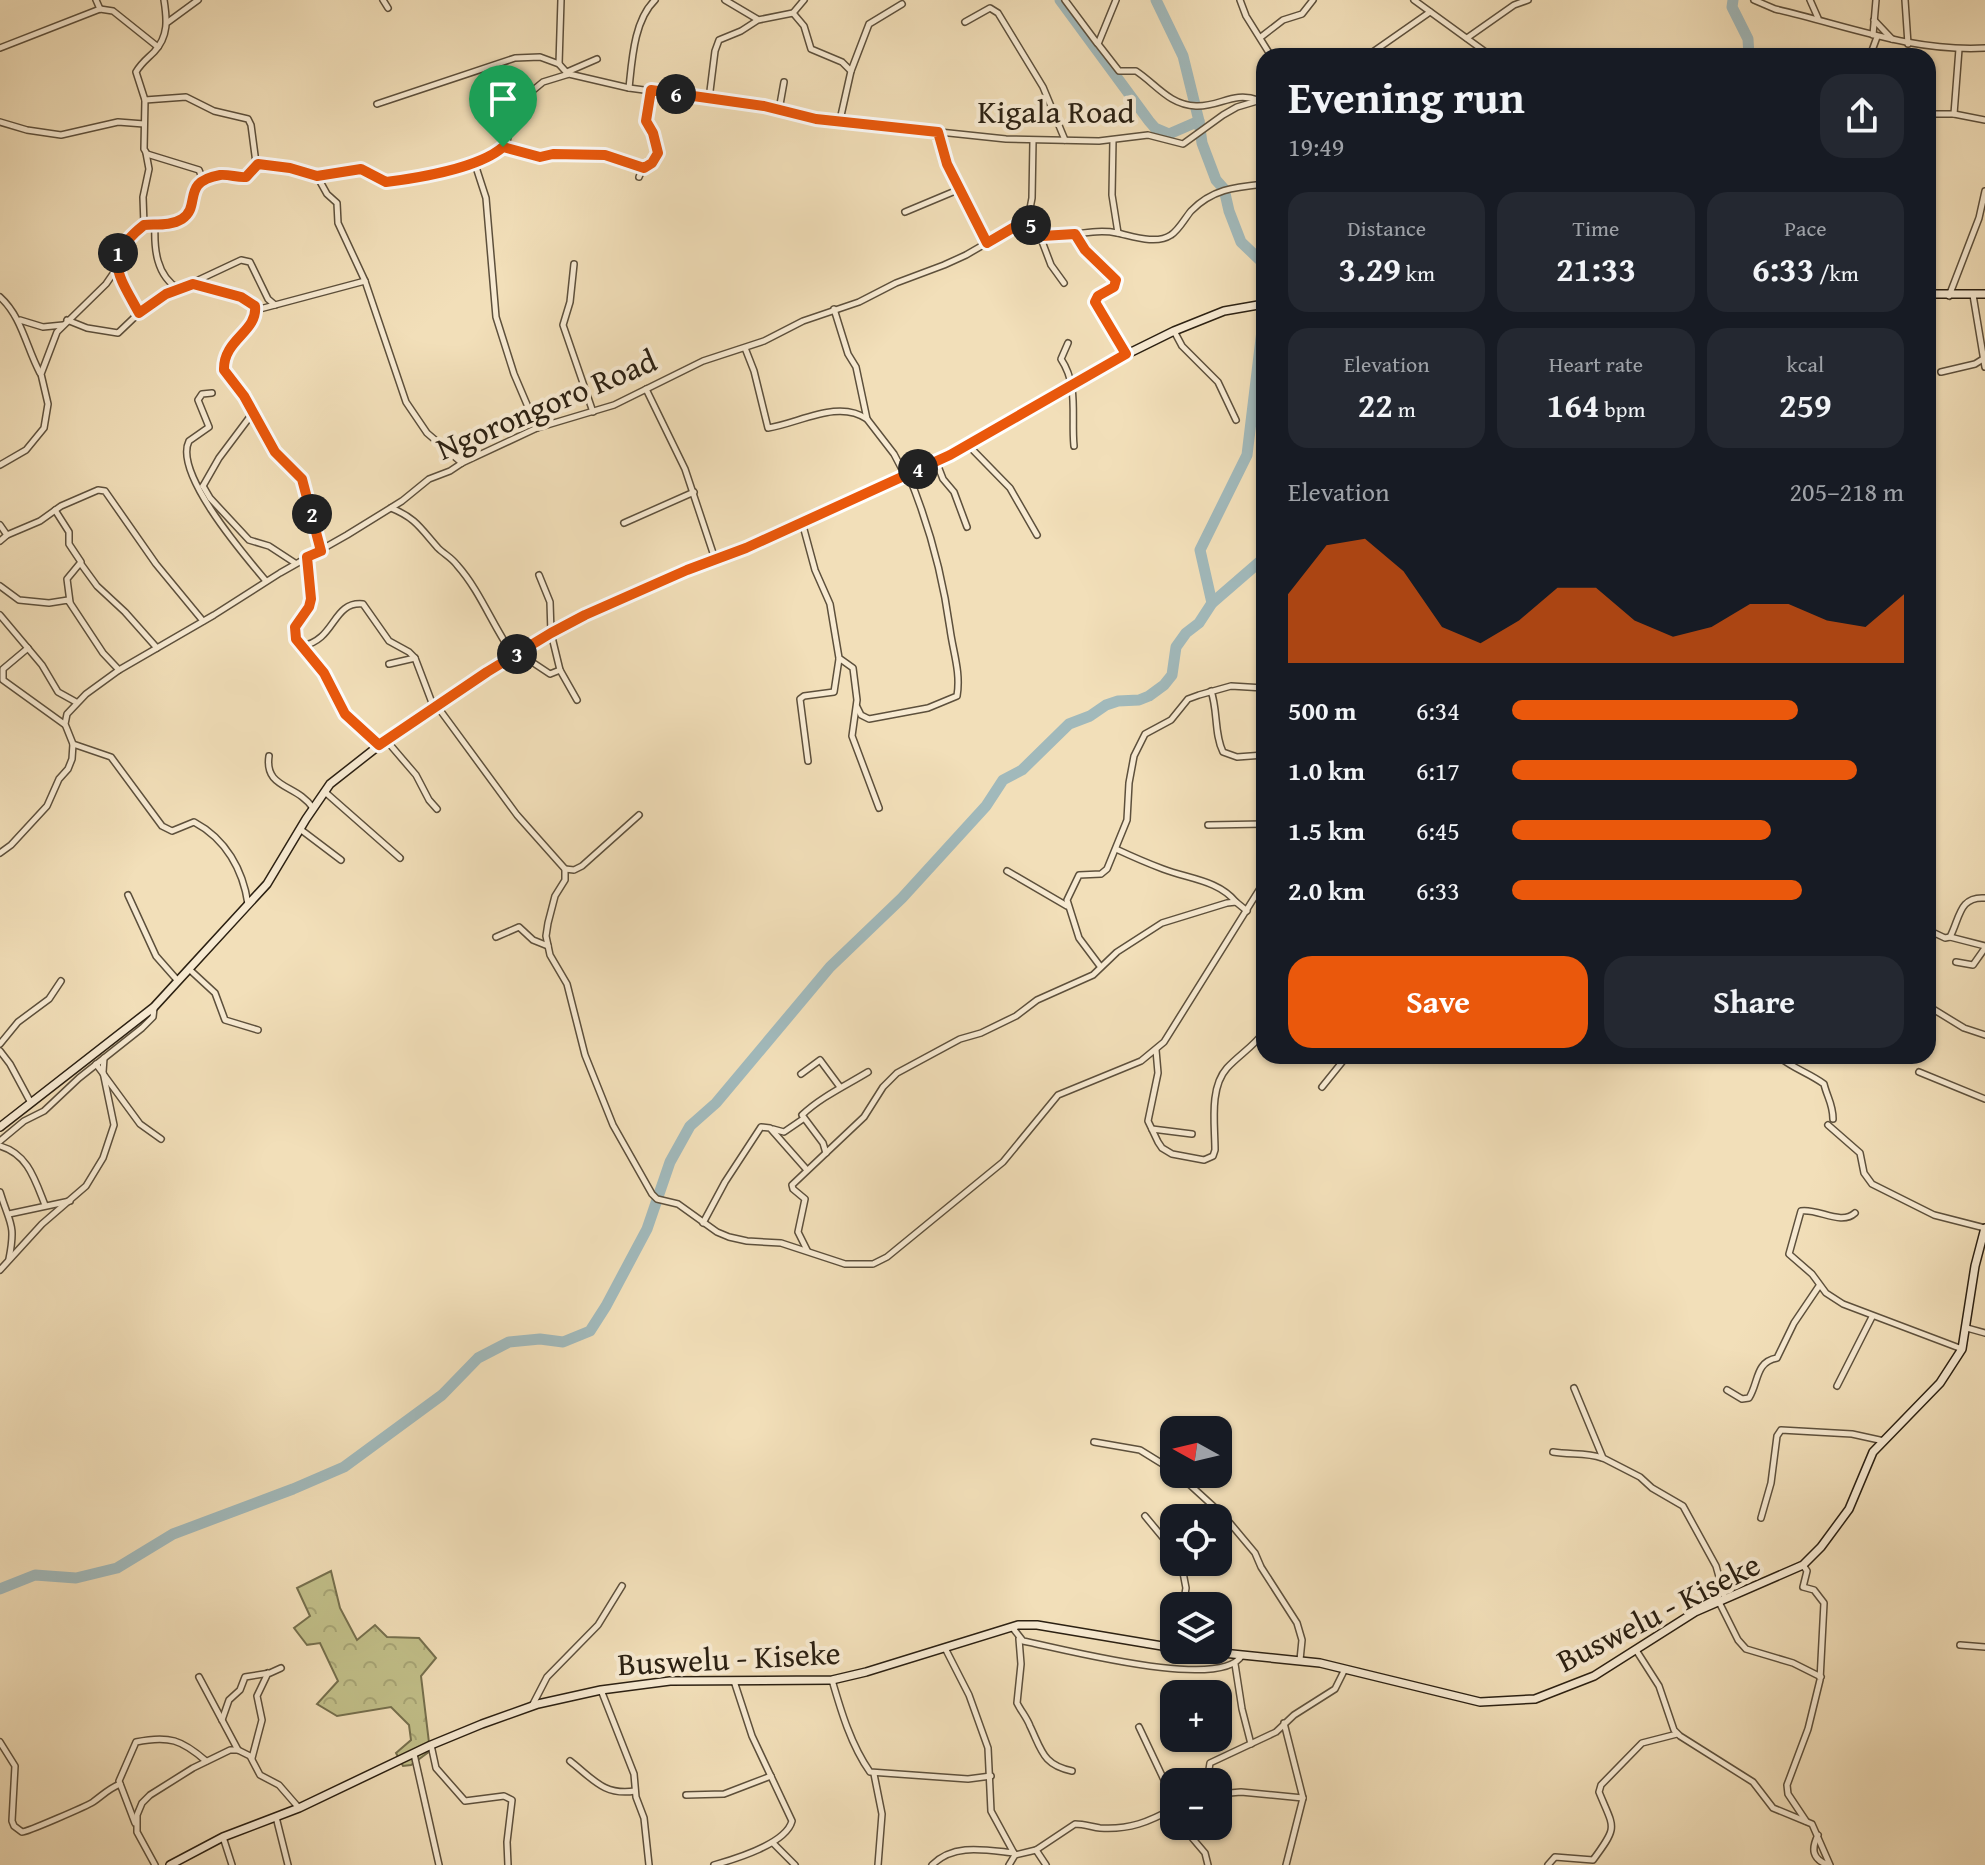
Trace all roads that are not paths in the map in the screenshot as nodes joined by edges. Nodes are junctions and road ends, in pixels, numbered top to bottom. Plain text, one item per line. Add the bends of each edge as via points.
1 (96, 0) edge
2 (164, 0) edge
3 (198, 0) edge
4 (383, 0) edge
5 (561, 0) edge
6 (655, 0) edge
7 (725, 0) edge
8 (804, 0) edge
9 (1065, 0) edge
10 (1116, 0) edge
11 (1240, 0) edge
12 (1313, 0) edge
13 (1414, 0) edge
14 (1528, 0) edge
15 (1754, 0) edge
16 (1810, 0) edge
17 (1876, 0) edge
18 (1905, 0) edge
19 (902, 4) dead end
20 (388, 8) dead end
21 (100, 9) junction
22 (1430, 12) junction
23 (793, 13) junction
24 (1818, 19) junction
25 (1874, 19) junction
26 (758, 20) junction
27 (965, 22) dead end
28 (168, 23) junction
29 (1875, 36) junction
30 (1261, 37) junction
31 (1467, 38) junction
32 (1894, 41) junction
33 (1098, 44) junction
34 (1908, 44) junction
35 (158, 47) junction
36 (0, 48) edge
37 (1267, 48) edge
38 (1378, 48) edge
39 (1480, 48) edge
40 (1872, 48) edge
41 (1985, 48) edge
42 (1959, 49) junction
43 (597, 59) dead end
44 (559, 64) junction
45 (851, 71) junction
46 (568, 73) junction
47 (784, 82) dead end
48 (629, 88) junction
49 (651, 90) junction
50 (709, 99) junction
51 (1256, 99) edge
52 (145, 100) junction
53 (1256, 102) edge
54 (377, 104) dead end
55 (779, 110) junction
56 (1936, 114) edge
57 (1954, 114) junction
58 (840, 120) junction
59 (1985, 120) edge
60 (0, 122) edge
61 (144, 124) junction
62 (938, 132) junction
63 (1065, 140) junction
64 (1113, 140) junction
65 (1033, 141) junction
66 (503, 147) junction
67 (146, 153) junction
68 (474, 161) junction
69 (258, 164) junction
70 (644, 168) junction
71 (317, 176) junction
72 (639, 177) dead end
73 (201, 183) junction
74 (1256, 183) edge
75 (960, 189) junction
76 (1985, 191) edge
77 (905, 212) dead end
78 (1028, 219) junction
79 (144, 225) junction
80 (155, 225) junction
81 (1118, 233) junction
82 (1075, 234) junction
83 (1040, 235) junction
84 (987, 243) junction
85 (574, 264) dead end
86 (117, 268) junction
87 (365, 281) junction
88 (1064, 283) dead end
89 (193, 284) junction
90 (179, 290) junction
91 (1985, 294) edge
92 (1936, 295) edge
93 (1973, 295) junction
94 (1949, 296) junction
95 (0, 297) edge
96 (275, 305) junction
97 (1256, 305) edge
98 (834, 309) junction
99 (256, 310) junction
100 (139, 313) junction
101 (19, 320) junction
102 (65, 322) junction
103 (1174, 331) junction
104 (1068, 343) dead end
105 (744, 348) junction
106 (1126, 354) junction
107 (1983, 359) junction
108 (1985, 367) edge
109 (1941, 372) dead end
110 (41, 374) junction
111 (1071, 385) junction
112 (646, 389) junction
113 (212, 393) dead end
114 (593, 412) junction
115 (252, 414) junction
116 (867, 419) junction
117 (1236, 420) dead end
118 (537, 428) junction
119 (967, 445) junction
120 (1074, 446) dead end
121 (936, 461) junction
122 (462, 463) junction
123 (0, 465) edge
124 (906, 475) junction
125 (201, 488) junction
126 (694, 492) junction
127 (390, 508) junction
128 (55, 510) junction
129 (802, 522) junction
130 (624, 523) dead end
131 (0, 525) edge
132 (967, 527) dead end
133 (7, 535) junction
134 (1037, 535) dead end
135 (0, 541) edge
136 (321, 551) junction
137 (307, 557) junction
138 (715, 559) junction
139 (295, 563) junction
140 (81, 564) junction
141 (539, 575) dead end
142 (266, 581) junction
143 (0, 586) edge
144 (70, 602) junction
145 (0, 615) edge
146 (203, 621) junction
147 (551, 633) junction
148 (301, 646) junction
149 (28, 648) junction
150 (157, 648) junction
151 (514, 656) junction
152 (415, 658) junction
153 (839, 658) junction
154 (389, 664) dead end
155 (119, 670) junction
156 (560, 670) junction
157 (1256, 688) edge
158 (1211, 691) junction
159 (577, 700) dead end
160 (76, 702) junction
161 (435, 707) junction
162 (857, 707) junction
163 (65, 724) junction
164 (383, 742) junction
165 (73, 744) junction
166 (269, 756) dead end
167 (1256, 756) edge
168 (808, 761) dead end
169 (325, 792) junction
170 (313, 808) junction
171 (879, 808) dead end
172 (437, 809) dead end
173 (639, 815) dead end
174 (1256, 824) edge
175 (1208, 825) dead end
176 (300, 829) junction
177 (1116, 849) junction
178 (0, 853) edge
179 (400, 858) dead end
180 (341, 860) dead end
181 (565, 869) junction
182 (1007, 871) dead end
183 (128, 895) dead end
184 (1256, 896) edge
185 (1985, 898) edge
186 (1236, 902) junction
187 (248, 904) junction
188 (1068, 906) junction
189 (1247, 911) junction
190 (1936, 934) edge
191 (496, 937) dead end
192 (1950, 937) junction
193 (548, 946) junction
194 (1985, 947) edge
195 (1956, 962) dead end
196 (1101, 966) junction
197 (189, 969) junction
198 (61, 981) dead end
199 (179, 982) junction
200 (154, 1007) junction
201 (1936, 1011) edge
202 (258, 1030) dead end
203 (1985, 1035) edge
204 (1256, 1042) edge
205 (0, 1044) edge
206 (1156, 1050) junction
207 (0, 1051) edge
208 (104, 1058) junction
209 (96, 1064) junction
210 (1341, 1064) edge
211 (1788, 1064) edge
212 (103, 1072) junction
213 (868, 1072) dead end
214 (1919, 1072) dead end
215 (801, 1074) dead end
216 (840, 1087) junction
217 (1322, 1087) dead end
218 (1985, 1099) edge
219 (31, 1103) junction
220 (803, 1119) junction
221 (1833, 1119) dead end
222 (1828, 1125) dead end
223 (0, 1127) edge
224 (770, 1128) junction
225 (1151, 1128) junction
226 (1192, 1134) dead end
227 (161, 1139) dead end
228 (0, 1143) edge
229 (825, 1154) junction
230 (807, 1170) junction
231 (0, 1192) edge
232 (71, 1201) junction
233 (45, 1205) junction
234 (1855, 1213) dead end
235 (9, 1214) junction
236 (703, 1223) junction
237 (1985, 1228) edge
238 (807, 1250) junction
239 (8, 1262) junction
240 (0, 1270) edge
241 (1819, 1286) junction
242 (1872, 1317) junction
243 (1967, 1328) junction
244 (1985, 1333) edge
245 (1962, 1349) junction
246 (1837, 1386) dead end
247 (1574, 1388) dead end
248 (1727, 1390) dead end
249 (1884, 1441) junction
250 (1094, 1442) dead end
251 (1553, 1452) dead end
252 (1603, 1458) junction
253 (1160, 1462) edge
254 (1193, 1488) edge
255 (1145, 1516) dead end
256 (1761, 1518) dead end
257 (1160, 1534) edge
258 (1803, 1565) junction
259 (622, 1586) dead end
260 (1722, 1600) junction
261 (1012, 1627) junction
262 (1019, 1638) junction
263 (1960, 1645) dead end
264 (1160, 1646) edge
265 (945, 1648) junction
266 (1984, 1649) edge
267 (1636, 1650) junction
268 (1232, 1653) edge
269 (1243, 1654) junction
270 (1300, 1660) junction
271 (1235, 1664) junction
272 (281, 1668) dead end
273 (1345, 1669) junction
274 (268, 1673) junction
275 (199, 1677) dead end
276 (1821, 1677) junction
277 (734, 1680) junction
278 (832, 1680) junction
279 (601, 1690) junction
280 (532, 1707) junction
281 (222, 1720) junction
282 (1284, 1723) junction
283 (1139, 1727) dead end
284 (1677, 1734) junction
285 (0, 1742) edge
286 (1251, 1744) junction
287 (431, 1745) junction
288 (238, 1750) junction
289 (414, 1754) junction
290 (252, 1759) junction
291 (206, 1761) junction
292 (570, 1761) dead end
293 (1209, 1768) edge
294 (1072, 1771) dead end
295 (1160, 1771) edge
296 (874, 1774) junction
297 (771, 1776) junction
298 (991, 1776) junction
299 (120, 1784) junction
300 (635, 1791) junction
301 (1232, 1793) edge
302 (686, 1795) dead end
303 (1303, 1798) junction
304 (299, 1808) junction
305 (276, 1817) junction
306 (1160, 1817) edge
307 (1807, 1821) junction
308 (136, 1825) junction
309 (1819, 1834) junction
310 (223, 1837) junction
311 (1194, 1840) edge
312 (772, 1843) junction
313 (1036, 1850) junction
314 (1015, 1854) junction
315 (1813, 1854) junction
316 (1594, 1862) edge
317 (1811, 1863) dead end
318 (155, 1865) edge
319 (170, 1865) edge
320 (232, 1865) edge
321 (288, 1865) edge
322 (439, 1865) edge
323 (508, 1865) edge
324 (649, 1865) edge
325 (714, 1865) edge
326 (795, 1865) edge
327 (878, 1865) edge
328 (932, 1865) edge
329 (1009, 1865) edge
330 (1046, 1865) edge
331 (1208, 1865) edge
332 (1286, 1865) edge
333 (1548, 1865) edge
334 (1829, 1865) edge

1 - 21 street
2 - 28 street
3 - 28 street
4 - 20 street
5 - 44 street
6 - 48 street via 642,18
7 - 26 street
8 - 23 street
9 - 33 street
10 - 33 street
11 - 30 street
12 - 30 street via 1302,14 1283,20
13 - 22 street
14 - 31 street
15 - 24 street
16 - 24 street
17 - 25 street
18 - 34 street
19 - 45 street via 869,24
21 - 35 street via 113,11
21 - 36 street
22 - 31 street
22 - 38 street
23 - 26 street
23 - 45 street via 804,26 811,49
24 - 29 street
25 - 29 street
25 - 32 street
26 - 50 street via 719,40
27 - 63 street via 990,8 998,13 1043,87
28 - 35 street
29 - 32 street
29 - 40 street
30 - 37 street
31 - 39 street
32 - 34 street
33 - 51 street via 1119,71 1136,71 1172,100 1195,106 1243,96
34 - 42 street
35 - 52 street via 136,72
41 - 42 street
42 - 57 street
43 - 46 street
44 - 46 street
44 - 54 street via 540,57 515,58
45 - 58 street
46 - 48 street, Kigala Road
46 - 66 street via 543,82 513,107
47 - 55 street
48 - 49 street, Kigala Road
49 - 50 street, Kigala Road
49 - 70 street via 646,121 658,153
50 - 55 street, Kigala Road
52 - 61 street
52 - 69 street via 186,97 248,119
53 - 64 street, Kigala Road via 1223,115 1183,144 1148,135
55 - 58 street, Kigala Road
56 - 57 street
57 - 59 street
58 - 62 street, Kigala Road
60 - 61 street via 61,135 118,122
61 - 67 street
62 - 65 street, Kigala Road
62 - 75 street
63 - 64 street, Kigala Road
63 - 65 street, Kigala Road
64 - 81 street
65 - 78 street
66 - 68 street
66 - 70 street via 540,157 605,155
67 - 73 street via 199,170
67 - 79 street
68 - 71 street via 388,182 357,169
68 - 118 street via 486,198 496,317
69 - 71 street
69 - 73 street via 246,177 222,175
70 - 72 street
71 - 87 street via 337,203 338,223
73 - 80 street via 193,190 185,216
74 - 81 street via 1202,200 1171,235 1149,239
75 - 77 street
75 - 84 street
76 - 94 street
78 - 83 street
78 - 84 street, Ngorongoro Road
79 - 80 street
79 - 86 street via 119,251
80 - 90 street via 159,264
81 - 82 street
82 - 83 street
82 - 106 street via 1116,280 1095,302
83 - 88 street
84 - 98 street, Ngorongoro Road
85 - 114 street via 563,325
86 - 100 street
86 - 102 street
87 - 96 street
87 - 122 street via 406,402 427,433
89 - 90 street
89 - 96 street via 244,260
89 - 99 street via 241,297
90 - 100 street
91 - 93 main road
92 - 94 main road
93 - 94 main road
93 - 107 street
95 - 101 street
96 - 99 street
97 - 103 main road via 1224,311
98 - 105 street, Ngorongoro Road
98 - 116 street via 856,367
99 - 115 street via 224,361 226,376
100 - 102 street via 118,333
101 - 102 street via 43,327
101 - 110 street
102 - 110 street
103 - 106 main road
103 - 117 street via 1218,382
104 - 111 street via 1061,359
105 - 112 street, Ngorongoro Road
105 - 116 street via 768,428 837,411
106 - 111 main road
107 - 108 street
107 - 109 street
110 - 123 street via 48,404 44,428 26,450
111 - 119 main road
111 - 120 street
112 - 114 street, Ngorongoro Road
112 - 126 street
113 - 125 street via 198,400 209,427 191,438 185,449
114 - 118 street, Ngorongoro Road
115 - 125 street
115 - 136 street via 275,452 302,479
116 - 124 street
118 - 122 street, Ngorongoro Road
119 - 121 main road
119 - 134 street via 1010,488
121 - 124 main road
121 - 132 street
122 - 127 street, Ngorongoro Road
124 - 129 main road
124 - 162 street via 925,522 949,614 957,696 928,708 869,719
125 - 139 street via 249,540
125 - 142 street via 217,519
126 - 130 street
126 - 138 street
127 - 136 street, Ngorongoro Road
127 - 151 street via 416,521 456,563
128 - 133 street
128 - 140 street
128 - 146 street via 105,491
129 - 138 main road
129 - 153 street via 830,604
131 - 133 street
133 - 135 street
136 - 137 street, Ngorongoro Road
137 - 139 street, Ngorongoro Road
137 - 148 street via 311,599 295,633
138 - 147 main road
139 - 142 street, Ngorongoro Road
140 - 144 street via 67,579
140 - 150 street
141 - 147 street via 550,602
142 - 146 street, Ngorongoro Road
143 - 144 street via 19,600
144 - 155 street
145 - 149 street
146 - 150 street, Ngorongoro Road
147 - 151 main road
147 - 156 street
148 - 152 street via 324,636 349,605 363,604 389,641
148 - 164 street via 331,684 345,714
149 - 160 street via 58,692
149 - 163 street via 3,669 3,680
150 - 155 street, Ngorongoro Road
151 - 156 street via 550,674
151 - 161 main road
152 - 154 street
152 - 161 street
153 - 162 street via 853,668
153 - 168 street via 834,692 800,699
155 - 160 street, Ngorongoro Road
156 - 159 street
157 - 158 street
158 - 167 street via 1223,752
158 - 177 street via 1188,699 1171,720 1141,740 1129,783 1127,820
160 - 163 street, Ngorongoro Road
161 - 164 main road
161 - 181 street
162 - 171 street via 852,736
163 - 165 street
164 - 169 main road
164 - 172 street via 416,775
165 - 178 street via 71,764 47,806
165 - 187 street via 111,757 162,826 172,831 194,822 219,840 242,876
166 - 170 street via 275,780 303,795
169 - 170 main road
169 - 179 street
170 - 176 main road
173 - 181 street via 582,866
174 - 175 street
176 - 180 street
176 - 187 main road via 278,869
177 - 186 street via 1215,885
177 - 188 street via 1104,873 1077,877
181 - 193 street via 548,923
182 - 188 street
183 - 199 street via 156,956
184 - 189 street
185 - 192 street via 1967,901
186 - 189 street
186 - 196 street via 1162,923
187 - 197 main road
188 - 196 street via 1079,938
189 - 206 street
190 - 192 street
191 - 193 street via 519,927
192 - 194 street
193 - 236 street via 567,984 595,1081 639,1172 657,1199 678,1204
194 - 195 street via 1973,965
196 - 229 street via 1016,1016 897,1073 864,1117
197 - 199 main road
197 - 202 street via 215,993 225,1020
198 - 205 street
199 - 200 main road
200 - 208 street via 147,1024
200 - 219 main road
201 - 203 street
204 - 225 street via 1221,1076 1213,1156 1204,1160 1167,1152
206 - 225 street
206 - 238 street via 1114,1074 1058,1095 1003,1162 887,1257 861,1266
207 - 219 street
208 - 209 street
208 - 212 street
209 - 212 street
209 - 228 street
210 - 217 street
211 - 221 street via 1824,1084
212 - 227 street via 140,1124
212 - 232 street via 113,1134 94,1175
213 - 216 street
214 - 218 street
215 - 216 street via 820,1060
216 - 220 street via 802,1114
219 - 223 main road
220 - 224 street via 784,1132
220 - 229 street via 823,1143
222 - 237 street via 1860,1153 1872,1184 1922,1211
224 - 230 street
224 - 236 street via 761,1127
225 - 226 street
228 - 233 street via 23,1158
229 - 230 street
230 - 238 street via 792,1186 805,1199 798,1235
231 - 235 street
232 - 233 street
232 - 239 street
233 - 235 street
234 - 241 street via 1845,1218 1801,1211 1789,1254
235 - 239 street via 14,1235
236 - 238 street via 729,1237
237 - 243 main road, Buswelu - Kiseke
239 - 240 street
241 - 242 street
241 - 248 street via 1777,1358 1762,1364 1749,1398
242 - 245 street
242 - 246 street
243 - 244 street
243 - 245 main road, Buswelu - Kiseke
245 - 249 main road, Buswelu - Kiseke via 1940,1383
247 - 252 street
249 - 256 street via 1781,1430
249 - 258 main road, Buswelu - Kiseke via 1866,1462 1849,1509
250 - 253 street via 1140,1450
251 - 252 street
252 - 260 street via 1683,1506 1716,1566
254 - 270 street via 1255,1553 1297,1623
255 - 257 street
258 - 260 main road, Buswelu - Kiseke
258 - 276 street via 1803,1587 1814,1590 1824,1603
259 - 280 street via 598,1625 547,1677
260 - 267 main road, Buswelu - Kiseke
260 - 276 street via 1746,1649
261 - 262 street
261 - 264 main road, Buswelu - Kiseke via 1037,1625
261 - 265 main road, Buswelu - Kiseke
262 - 271 street via 1141,1667 1204,1670
262 - 294 street via 1017,1703 1045,1759
263 - 266 street
265 - 278 main road, Buswelu - Kiseke
265 - 298 street via 969,1695 988,1748
267 - 273 main road, Buswelu - Kiseke via 1594,1676 1535,1699 1513,1701 1480,1702
267 - 284 street via 1659,1686
268 - 269 main road, Buswelu - Kiseke
269 - 270 main road, Buswelu - Kiseke
269 - 271 street
270 - 273 main road, Buswelu - Kiseke
271 - 286 street
272 - 274 street
273 - 282 street via 1335,1689
274 - 281 street via 245,1677
274 - 290 street via 257,1696 262,1720
275 - 281 street
276 - 307 street via 1787,1785
277 - 278 main road, Buswelu - Kiseke
277 - 279 main road, Buswelu - Kiseke
277 - 297 street
278 - 296 street via 859,1754
279 - 280 main road, Buswelu - Kiseke
279 - 300 street via 625,1745
280 - 287 main road, Buswelu - Kiseke
281 - 288 street
282 - 286 street
282 - 303 street
283 - 295 street
284 - 307 street via 1746,1776 1773,1808
284 - 316 street via 1642,1743 1601,1785 1612,1826
285 - 299 street via 15,1766 12,1821 22,1832 92,1803
286 - 293 street
287 - 289 main road, Buswelu - Kiseke
287 - 323 street via 436,1768 465,1801 504,1796 512,1800
288 - 290 street
288 - 291 street
289 - 304 main road, Buswelu - Kiseke
289 - 322 street
290 - 304 street via 260,1775 279,1785
291 - 299 street via 182,1742 139,1741 133,1744
291 - 308 street via 150,1795
292 - 300 street via 604,1789
296 - 298 street
296 - 327 street via 882,1814
297 - 302 street via 724,1794
297 - 312 street via 792,1821
298 - 314 street via 991,1811
299 - 308 street
300 - 324 street
301 - 303 street
303 - 332 street
304 - 305 main road, Buswelu - Kiseke
305 - 310 main road, Buswelu - Kiseke
305 - 321 street
306 - 313 street via 1128,1827 1075,1824
307 - 309 street
308 - 318 street
309 - 315 street
309 - 334 street
310 - 319 main road, Buswelu - Kiseke
310 - 320 street
311 - 331 street
312 - 325 street
312 - 326 street
313 - 314 street
313 - 330 street
314 - 328 street via 957,1850
314 - 329 street
315 - 317 street
315 - 334 street
316 - 333 street via 1555,1857

